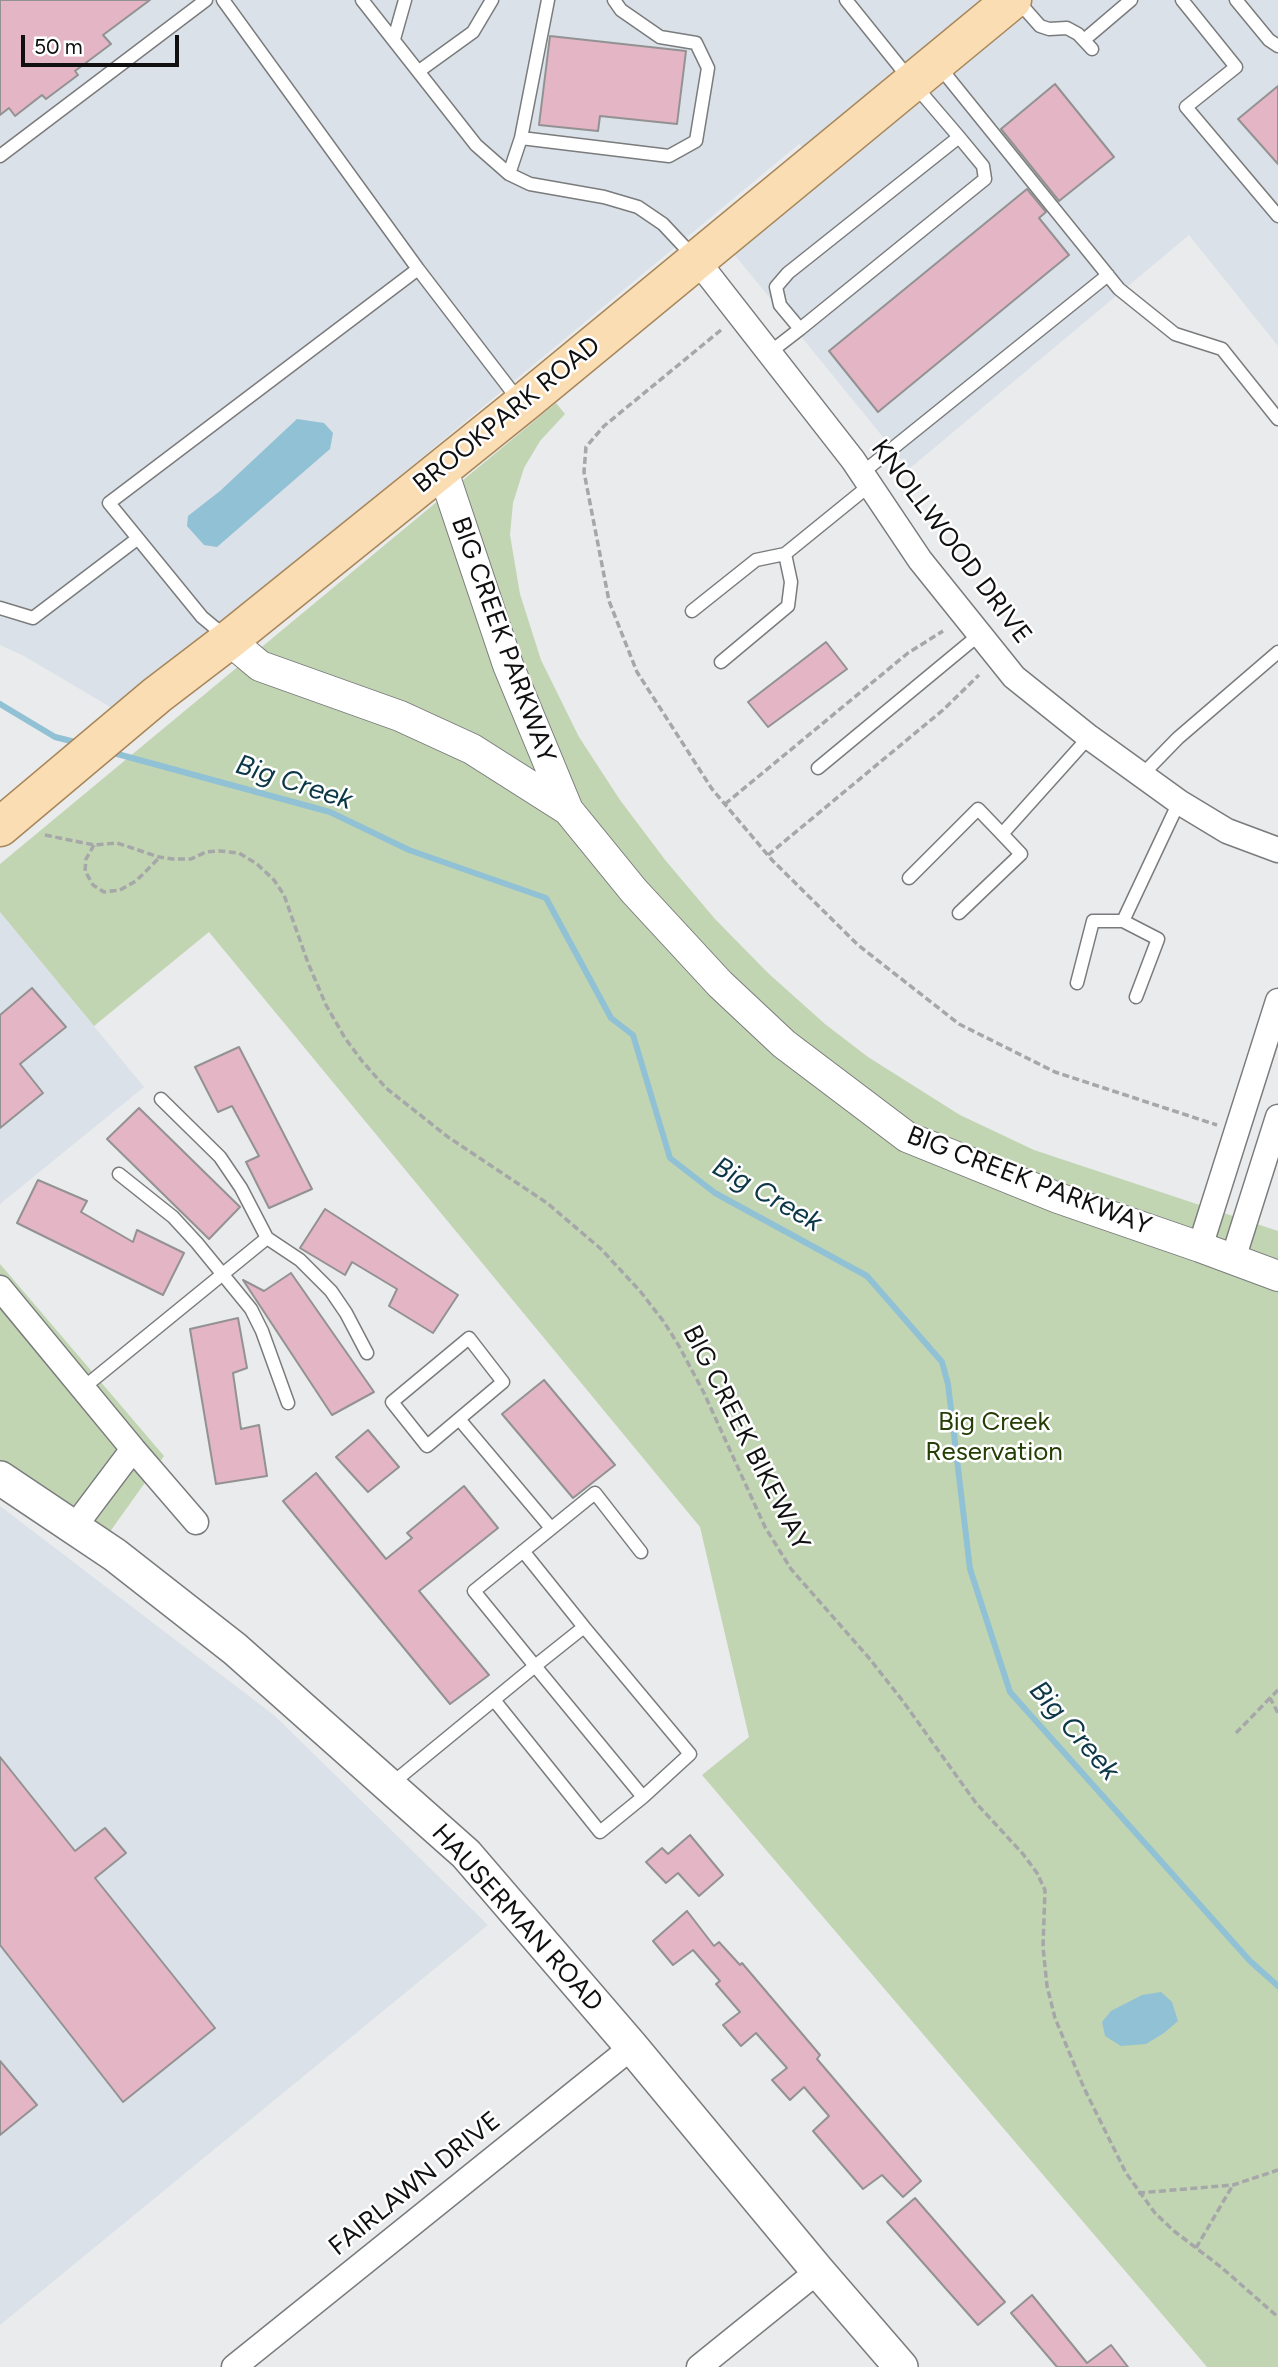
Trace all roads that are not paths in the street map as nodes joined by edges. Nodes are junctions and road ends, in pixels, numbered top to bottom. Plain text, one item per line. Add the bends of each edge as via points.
1 (206, 0) edge
2 (223, 0) edge
3 (362, 0) edge
4 (405, 0) edge
5 (492, 0) edge
6 (548, 0) edge
7 (614, 0) edge
8 (846, 0) edge
9 (1012, 0) edge
10 (1017, 0) edge
11 (1131, 0) edge
12 (1182, 0) edge
13 (1236, 0) edge
14 (394, 39) junction
15 (1278, 46) edge
16 (419, 71) junction
17 (924, 72) junction
18 (959, 137) junction
19 (521, 138) junction
20 (0, 156) edge
21 (509, 174) junction
22 (1278, 216) edge
23 (696, 259) junction
24 (418, 269) junction
25 (1108, 275) junction
26 (800, 328) junction
27 (769, 353) junction
28 (522, 404) junction
29 (1278, 419) edge
30 (442, 468) junction
31 (866, 479) junction
32 (137, 539) junction
33 (785, 554) junction
34 (0, 608) edge
35 (692, 611) dead end
36 (980, 634) junction
37 (229, 640) junction
38 (1278, 652) edge
39 (721, 662) dead end
40 (1089, 737) junction
41 (818, 768) dead end
42 (1141, 776) junction
43 (1179, 802) junction
44 (568, 810) junction
45 (23, 822) edge
46 (1002, 834) junction
47 (1278, 850) edge
48 (909, 878) dead end
49 (959, 913) dead end
50 (1124, 921) junction
51 (1077, 983) dead end
52 (1136, 997) dead end
53 (1278, 1001) edge
54 (161, 1100) dead end
55 (1278, 1118) edge
56 (1239, 1121) junction
57 (119, 1174) dead end
58 (267, 1238) junction
59 (1200, 1247) junction
60 (1233, 1259) junction
61 (223, 1274) junction
62 (1278, 1276) edge
63 (0, 1288) edge
64 (367, 1353) dead end
65 (83, 1388) junction
66 (288, 1403) dead end
67 (459, 1419) junction
68 (133, 1449) junction
69 (0, 1478) edge
70 (196, 1522) dead end
71 (75, 1526) junction
72 (551, 1528) junction
73 (523, 1551) junction
74 (641, 1552) dead end
75 (584, 1627) junction
76 (536, 1666) junction
77 (494, 1700) junction
78 (390, 1785) junction
79 (643, 1797) junction
80 (632, 2047) junction
81 (818, 2271) junction
82 (234, 2367) edge
83 (699, 2367) edge
84 (901, 2367) edge

1 - 20 lane
2 - 24 lane
3 - 14 lane
4 - 14 lane
5 - 16 lane via 472,32
6 - 19 lane
7 - 19 lane via 660,37 696,43 708,68 696,141 668,156
8 - 17 lane
9 - 17 main road, BROOKPARK ROAD
10 - 11 lane via 1040,26 1067,28 1088,45
12 - 22 lane via 1236,67 1186,107
13 - 15 lane
14 - 16 lane
16 - 21 lane via 476,145
17 - 18 lane
17 - 23 main road, BROOKPARK ROAD
17 - 25 lane
18 - 26 lane via 776,286 780,305
18 - 26 lane via 983,166 985,179
19 - 21 lane
21 - 23 lane via 530,184 638,207 663,224
23 - 27 street, KNOLLWOOD DRIVE
23 - 28 main road, BROOKPARK ROAD
24 - 28 lane
24 - 32 lane via 109,503
25 - 29 lane via 1175,334 1222,349
25 - 31 lane
26 - 27 lane
27 - 31 street, KNOLLWOOD DRIVE
28 - 30 main road, BROOKPARK ROAD
30 - 37 main road, BROOKPARK ROAD
30 - 44 street, BIG CREEK PARKWAY via 508,665
31 - 33 lane
31 - 36 street, KNOLLWOOD DRIVE via 920,560
32 - 34 lane via 33,618
32 - 37 lane via 202,617
33 - 35 lane via 756,560
33 - 39 lane via 791,582 788,606
36 - 40 street, KNOLLWOOD DRIVE via 1014,677
36 - 41 lane
37 - 44 street, BIG CREEK PARKWAY via 260,666 400,716 472,749
37 - 45 main road, BROOKPARK ROAD via 157,695
38 - 42 lane
40 - 42 street, KNOLLWOOD DRIVE
40 - 46 lane
42 - 43 street, KNOLLWOOD DRIVE
43 - 47 street, KNOLLWOOD DRIVE via 1227,831
43 - 50 lane
44 - 59 street, BIG CREEK PARKWAY via 634,891 720,984 784,1044 907,1137 1058,1198
46 - 48 lane via 978,809
46 - 49 lane via 1021,855
50 - 51 lane via 1093,921
50 - 52 lane via 1158,939
53 - 56 street
54 - 58 lane via 220,1157
55 - 56 street
55 - 60 street
56 - 59 street
57 - 61 lane via 173,1217
58 - 61 lane
58 - 64 lane via 300,1260 331,1291
59 - 60 street, BIG CREEK PARKWAY
60 - 62 street, BIG CREEK PARKWAY
61 - 65 lane
61 - 66 lane via 251,1309
63 - 65 street
65 - 68 street
67 - 67 lane via 427,1446 392,1402 468,1338 503,1382
67 - 72 lane
68 - 70 street
68 - 71 street
69 - 71 main road, HAUSERMAN ROAD
71 - 78 main road, HAUSERMAN ROAD via 235,1649
72 - 73 lane
72 - 74 lane via 595,1493
73 - 75 lane
73 - 76 lane via 474,1591
75 - 76 lane
75 - 79 lane via 690,1754
76 - 77 lane
76 - 79 lane
77 - 78 lane
77 - 79 lane via 600,1832
78 - 80 main road, HAUSERMAN ROAD via 466,1854
80 - 81 main road, HAUSERMAN ROAD
80 - 82 street, FAIRLAWN DRIVE
81 - 83 street
81 - 84 main road, HAUSERMAN ROAD

